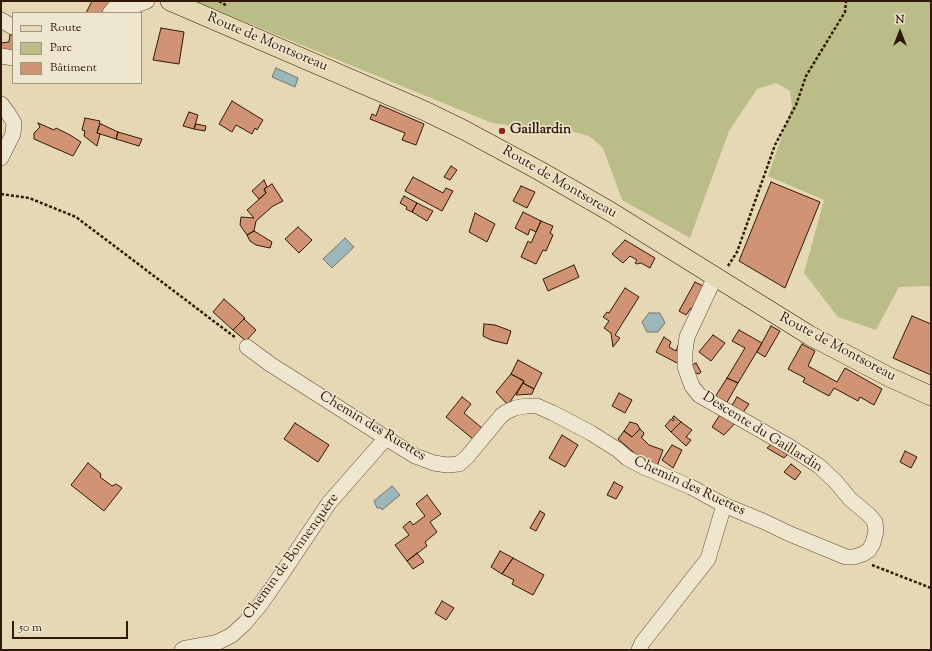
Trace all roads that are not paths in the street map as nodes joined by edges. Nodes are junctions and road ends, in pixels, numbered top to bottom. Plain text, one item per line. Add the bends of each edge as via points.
1 (146, 1) edge
2 (170, 1) edge
3 (111, 12) edge
4 (1, 20) edge
5 (12, 26) edge
6 (1, 56) edge
7 (12, 58) edge
8 (1, 104) edge
9 (1, 158) edge
10 (717, 279) junction
11 (247, 347) road end
12 (931, 396) edge
13 (386, 438) junction
14 (724, 505) junction
15 (854, 557) joint
16 (182, 650) edge
17 (639, 650) edge

1 - 3 street via 134,6 115,7
2 - 10 main road, Route de Montsoreau via 464,130 611,212
4 - 5 street
6 - 7 street
8 - 9 street via 14,123 14,134
10 - 12 main road, Route de Montsoreau via 809,335
10 - 15 street, Descente du Gaillardin via 687,337 685,367 692,386 699,395 819,466 869,515 875,522 873,543 869,550
11 - 13 street, Chemin des Ruettes
13 - 14 street, Chemin des Ruettes via 415,456 434,463 459,464 506,412 515,408 537,406 591,433 644,468 692,487
13 - 16 street, Chemin de Bonnenquère via 329,503 279,578 245,623 232,635 218,642
14 - 15 street, Chemin des Ruettes via 846,557
14 - 17 street via 708,559

